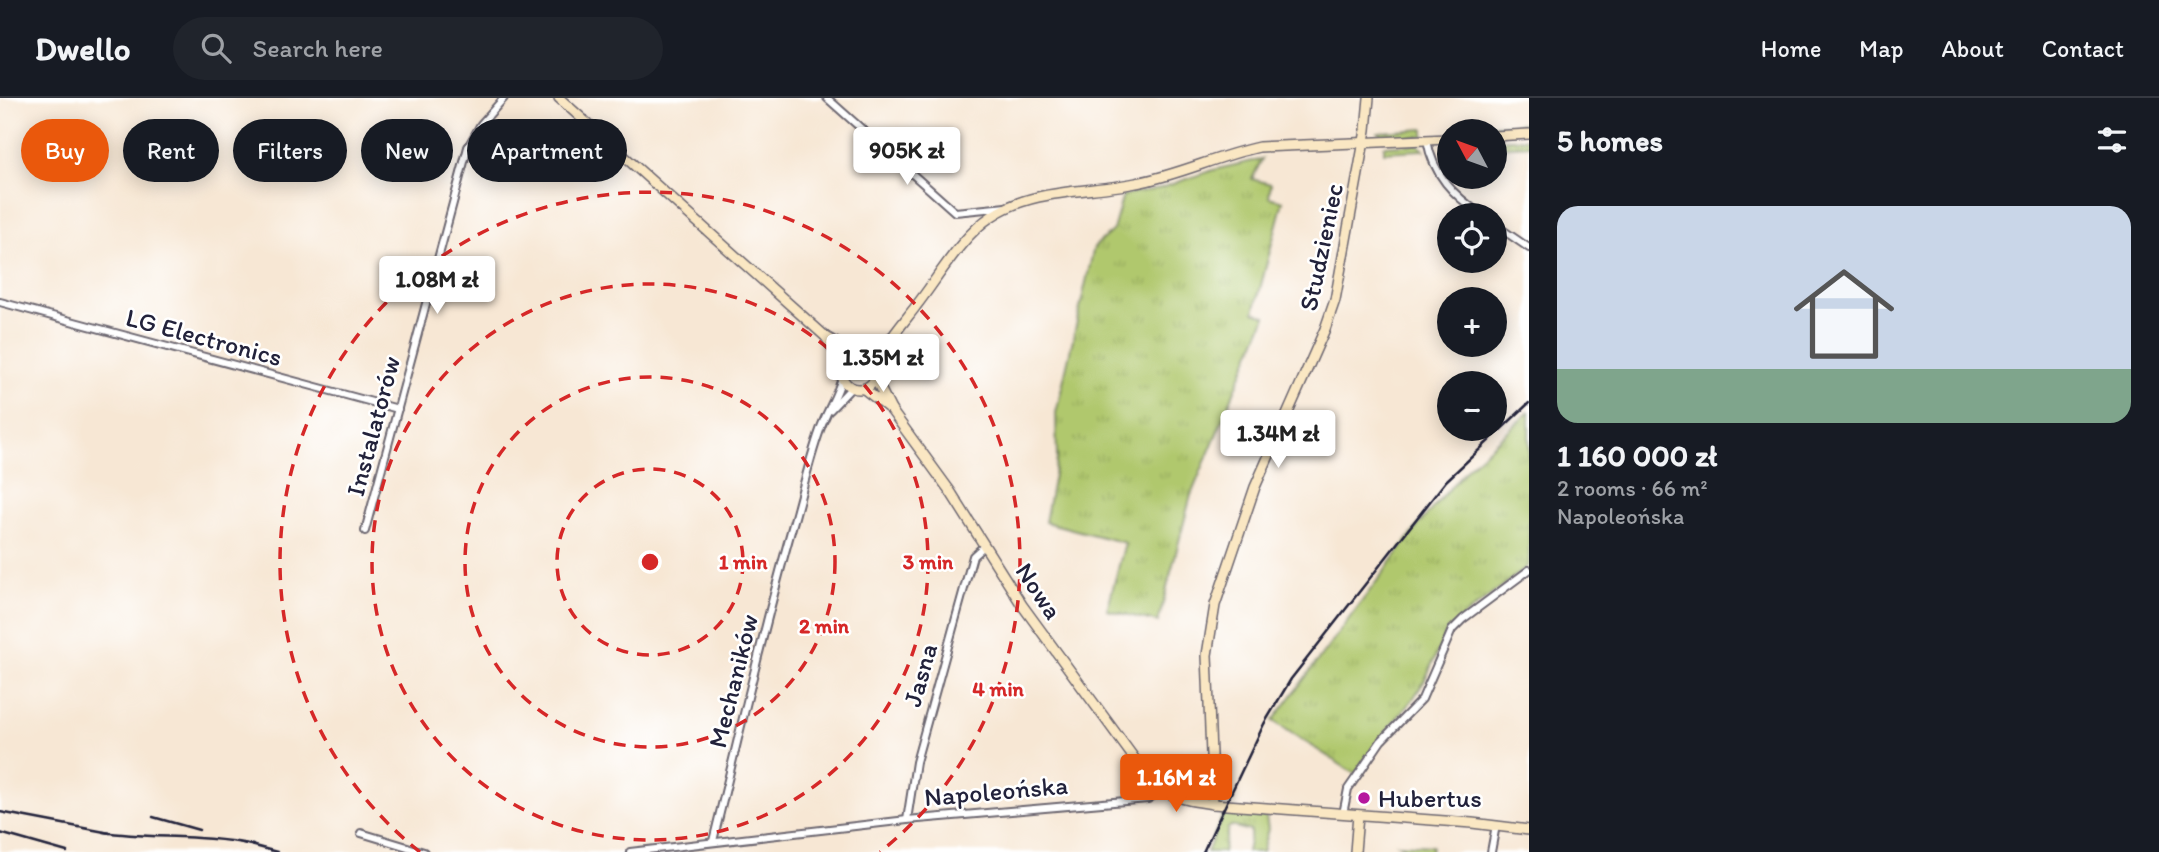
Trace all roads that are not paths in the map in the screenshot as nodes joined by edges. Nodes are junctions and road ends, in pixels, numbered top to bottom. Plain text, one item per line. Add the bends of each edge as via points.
1 (504, 98) edge
2 (559, 98) edge
3 (827, 98) edge
4 (1369, 98) edge
5 (1529, 134) edge
6 (1507, 135) edge
7 (1427, 140) junction
8 (1437, 140) edge
9 (1364, 142) junction
10 (1467, 203) edge
11 (1011, 206) junction
12 (1507, 233) edge
13 (1529, 247) edge
14 (0, 302) edge
15 (893, 336) junction
16 (826, 337) junction
17 (860, 354) junction
18 (842, 365) junction
19 (876, 368) junction
20 (842, 377) junction
21 (875, 378) junction
22 (851, 388) junction
23 (864, 388) junction
24 (398, 409) junction
25 (830, 410) junction
26 (891, 410) junction
27 (365, 531) dead end
28 (984, 546) junction
29 (1529, 570) edge
30 (1162, 790) junction
31 (1213, 804) junction
32 (1343, 814) junction
33 (1358, 815) junction
34 (906, 820) junction
35 (1496, 825) junction
36 (1529, 830) edge
37 (361, 833) dead end
38 (713, 841) junction
39 (424, 852) edge
40 (630, 852) edge
41 (1355, 852) edge
42 (1491, 852) edge

1 - 24 street, Instalatorów via 468,147
2 - 16 street
3 - 11 street via 956,212
4 - 9 street, Studzieniec
5 - 6 street
7 - 8 street
7 - 9 street
7 - 10 street via 1434,167
9 - 11 street via 1259,147 1137,183 1041,196
9 - 31 street, Studzieniec via 1335,300 1255,487 1215,605 1207,656
11 - 15 street via 987,219 966,240
12 - 13 street
14 - 24 street, LG Electronics
15 - 17 street
15 - 19 street
16 - 17 street
16 - 18 street
17 - 18 street
17 - 19 street via 871,358
18 - 20 street
19 - 21 street
20 - 22 street
20 - 25 street, Mechaników
21 - 23 street
21 - 26 street, Nowa
22 - 23 street
22 - 25 street
23 - 26 street, Nowa
24 - 27 street, Instalatorów
25 - 38 street, Mechaników via 820,428 793,521
26 - 28 street, Nowa
28 - 30 street, Nowa via 1142,769
28 - 34 street, Jasna via 973,556 969,569 916,762
29 - 32 street via 1452,630 1422,699 1381,741 1348,789
30 - 31 street via 1180,800
30 - 34 street, Napoleońska via 1148,799
31 - 32 street
32 - 33 street
33 - 35 street
33 - 41 street
34 - 38 street, Napoleońska
35 - 36 street
35 - 42 street
37 - 39 street
38 - 40 street, Napoleońska

